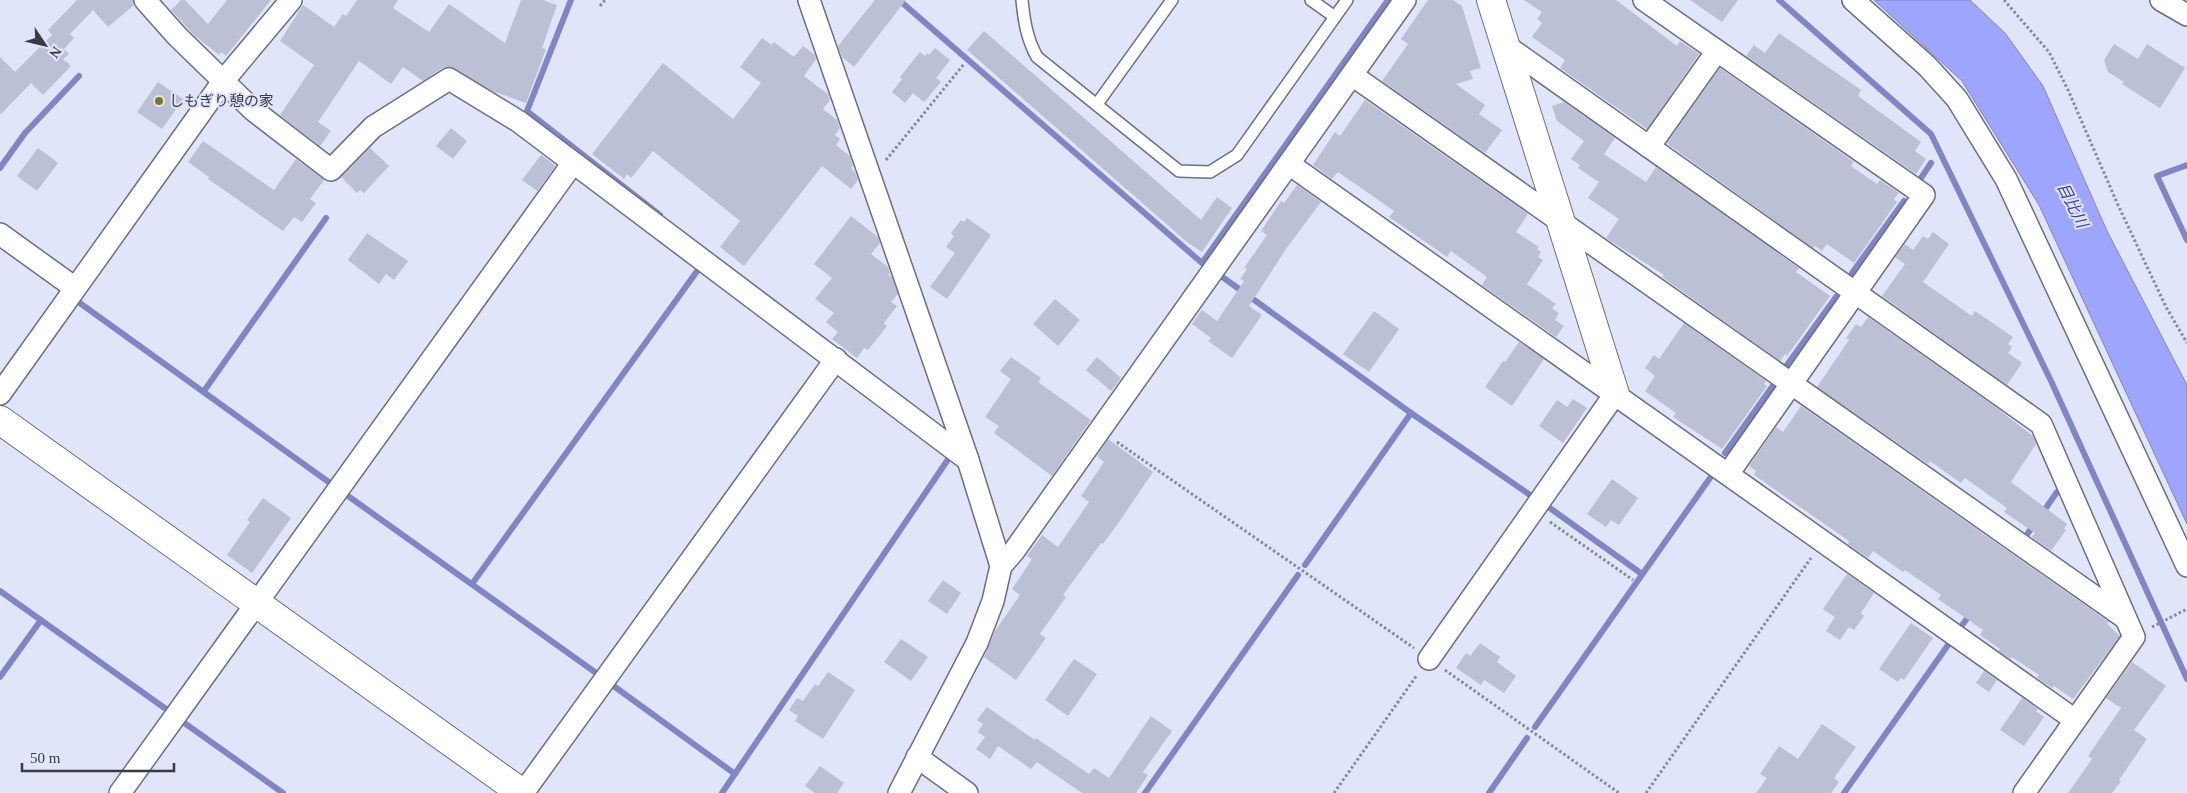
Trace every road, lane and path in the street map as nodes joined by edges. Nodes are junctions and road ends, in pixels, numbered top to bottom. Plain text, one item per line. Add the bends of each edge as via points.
1 (145, 0) edge
2 (291, 0) edge
3 (605, 0) edge
4 (809, 0) edge
5 (1022, 0) edge
6 (1172, 0) edge
7 (1311, 0) edge
8 (1347, 0) edge
9 (1405, 0) edge
10 (1490, 0) edge
11 (1644, 0) edge
12 (1853, 0) edge
13 (2004, 0) edge
14 (2161, 0) edge
15 (600, 6) dead end
16 (2187, 15) edge
17 (1335, 17) junction
18 (1505, 45) junction
19 (1717, 51) junction
20 (964, 64) dead end
21 (1352, 76) junction
22 (224, 80) junction
23 (1097, 104) junction
24 (1649, 148) junction
25 (573, 163) junction
26 (1289, 164) junction
27 (871, 179) junction
28 (1561, 223) junction
29 (0, 234) edge
30 (75, 288) junction
31 (1855, 293) junction
32 (2187, 343) edge
33 (836, 359) junction
34 (1791, 384) junction
35 (0, 394) edge
36 (1615, 394) junction
37 (0, 420) edge
38 (1100, 430) junction
39 (968, 460) junction
40 (1728, 474) junction
41 (1534, 510) junction
42 (1823, 542) junction
43 (1001, 566) junction
44 (2187, 566) edge
45 (1633, 580) dead end
46 (257, 603) junction
47 (2187, 609) edge
48 (2126, 618) junction
49 (2154, 626) dead end
50 (1429, 659) junction
51 (2075, 720) junction
52 (917, 758) junction
53 (120, 793) edge
54 (523, 793) edge
55 (899, 793) edge
56 (967, 793) edge
57 (1334, 793) edge
58 (1619, 793) edge
59 (1646, 793) edge
60 (2024, 793) edge

1 - 22 street via 177,36
2 - 22 street
3 - 15 path
4 - 27 street
5 - 23 lane via 1024,22 1037,57
6 - 23 lane
7 - 17 lane
8 - 17 lane
9 - 21 street
10 - 18 street
11 - 19 street
12 - 44 street via 1927,66 1956,98 2006,178
13 - 32 path via 2049,52 2166,307
14 - 16 street
17 - 23 lane via 1237,155 1210,172 1179,171
18 - 24 street
18 - 28 street
19 - 24 street
19 - 31 street via 1924,195
20 - 27 path
21 - 26 street
21 - 28 street
22 - 25 street via 254,110 331,170 373,127 449,79 518,121
22 - 30 street
24 - 31 street
25 - 33 street
25 - 46 street
26 - 36 street
26 - 38 street
27 - 39 street
28 - 34 street
28 - 36 street
29 - 30 street
30 - 35 street
31 - 34 street
31 - 48 street via 2041,424
33 - 39 street
33 - 54 street
34 - 40 street
34 - 48 street
36 - 40 street
36 - 41 street
37 - 46 street
38 - 43 street
38 - 50 path
39 - 43 street
40 - 42 street
41 - 45 path
41 - 50 street
42 - 51 street
42 - 59 path
43 - 52 street via 993,601 977,643
46 - 53 street
46 - 54 street
47 - 49 path
48 - 51 street via 2134,637
50 - 57 path
50 - 58 path
51 - 60 street
52 - 55 street
52 - 56 street

